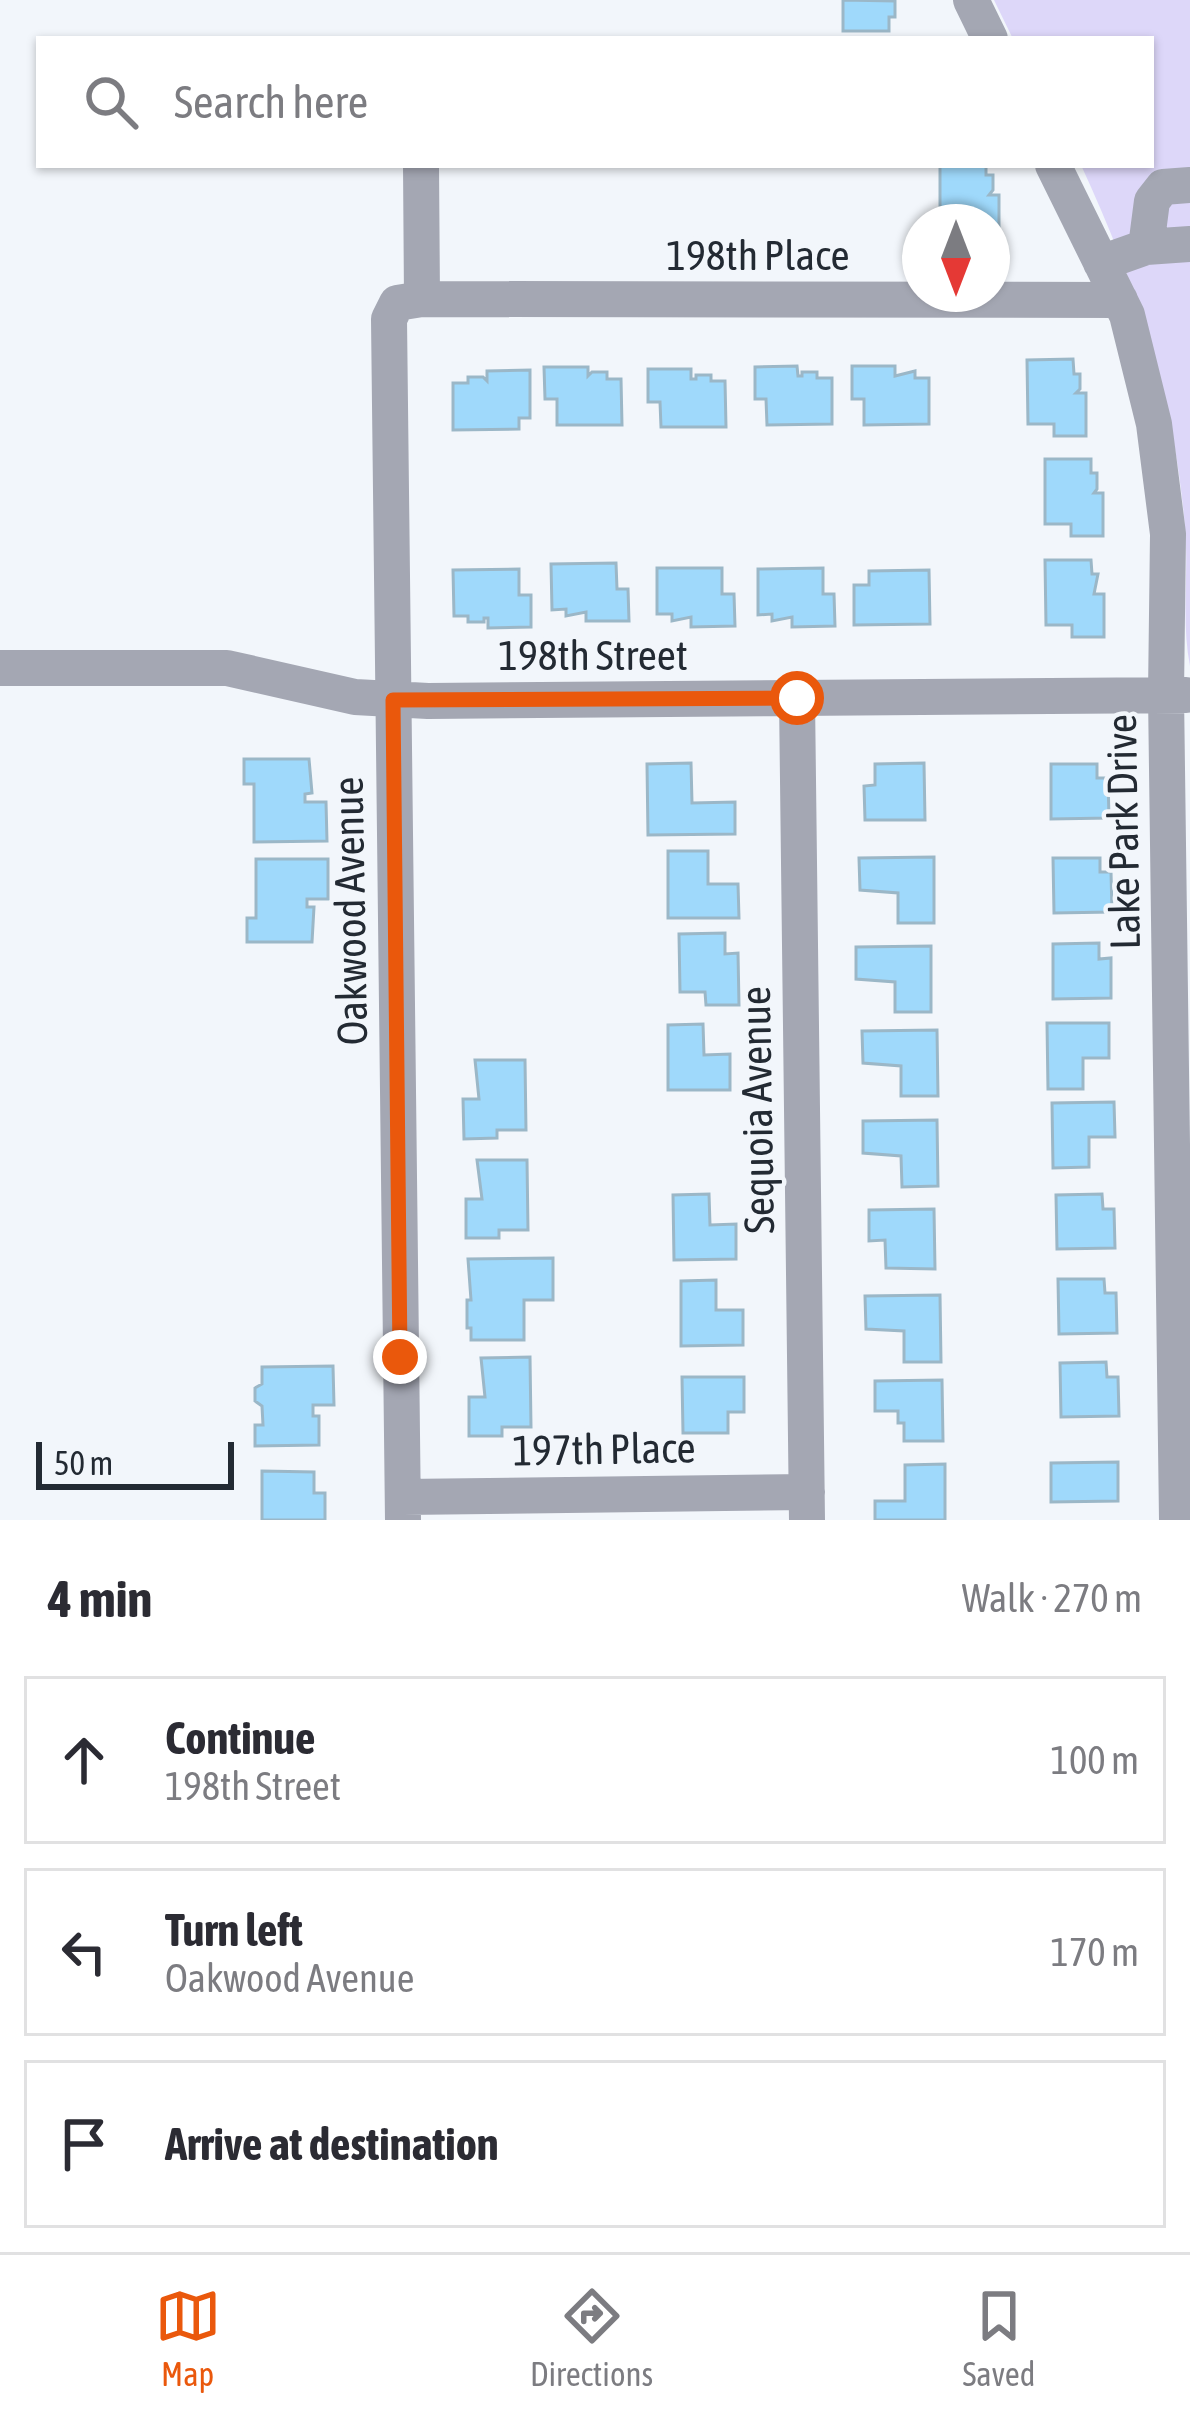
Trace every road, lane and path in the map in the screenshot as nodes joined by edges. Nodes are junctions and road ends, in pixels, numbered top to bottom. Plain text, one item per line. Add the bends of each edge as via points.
1 (971, 0) edge
2 (989, 36) edge
3 (421, 168) edge
4 (1054, 168) edge
5 (1190, 184) edge
6 (1190, 244) edge
7 (1147, 247) junction
8 (1101, 263) junction
9 (1120, 300) junction
10 (410, 301) junction
11 (0, 668) edge
12 (1178, 695) edge
13 (797, 698) junction
14 (393, 700) junction
15 (807, 1506) edge
16 (403, 1509) edge
17 (1177, 1520) edge

1 - 2 street
3 - 10 street, Oakwood Avenue
4 - 8 street, Lake Park Drive
5 - 7 street via 1162,187 1152,201
6 - 7 street
7 - 8 street
8 - 9 street, Lake Park Drive
9 - 10 street, 198th Place
9 - 12 street, Lake Park Drive via 1154,424
10 - 14 street, Oakwood Avenue via 389,320
11 - 14 street, 198th Street via 227,668
12 - 13 street, 198th Street
12 - 17 street, Lake Park Drive
13 - 14 street, 198th Street
13 - 15 street, Sequoia Avenue
14 - 16 street, Oakwood Avenue
15 - 16 street, 197th Place

